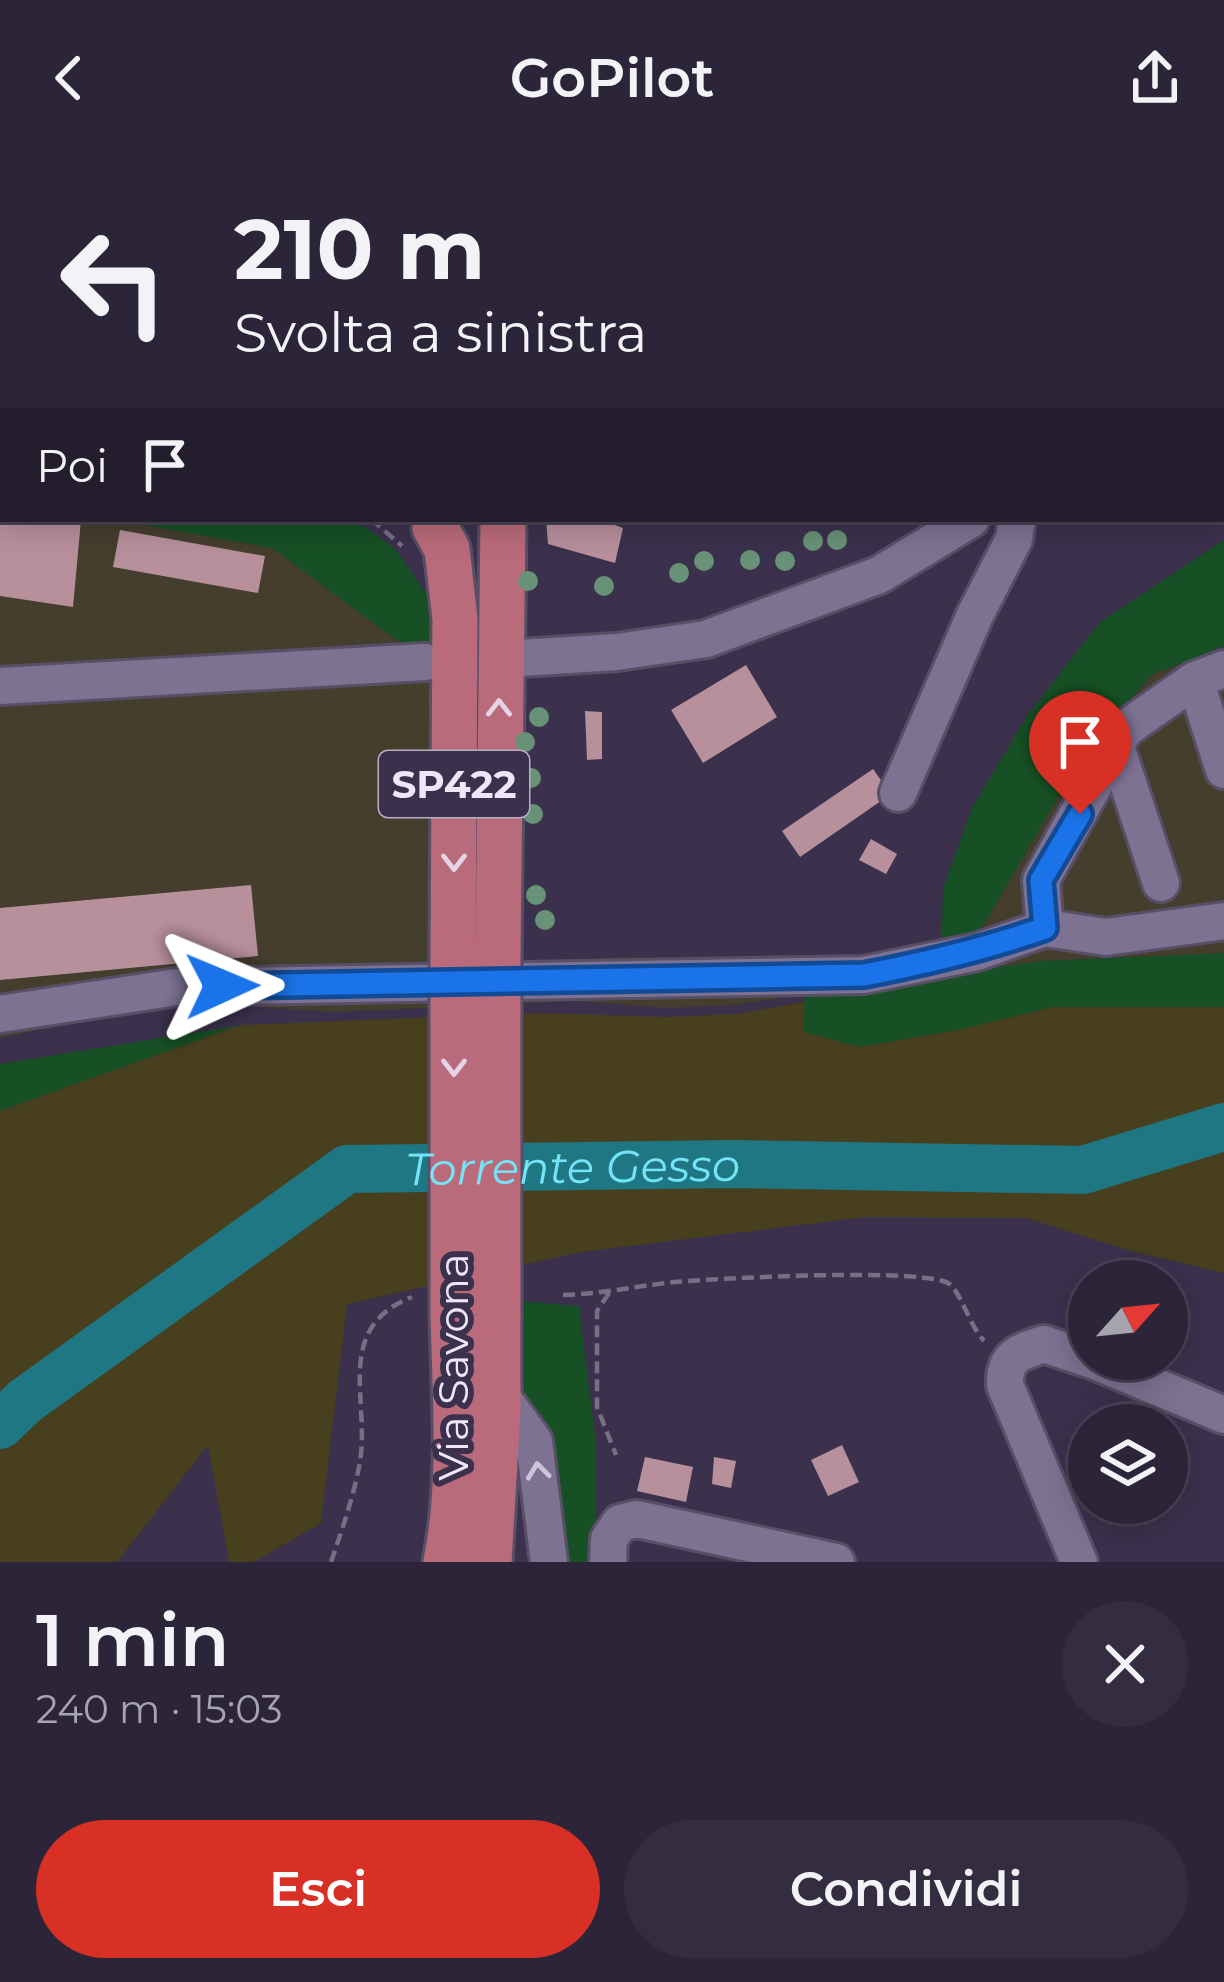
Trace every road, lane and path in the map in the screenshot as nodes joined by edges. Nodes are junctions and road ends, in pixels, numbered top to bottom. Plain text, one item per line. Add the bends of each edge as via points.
1 (480, 522) edge
2 (503, 522) edge
3 (965, 522) edge
4 (1017, 522) edge
5 (425, 523) edge
6 (520, 658) dead end
7 (425, 662) dead end
8 (1210, 674) edge
9 (0, 686) edge
10 (1116, 747) junction
11 (1224, 770) edge
12 (898, 794) dead end
13 (1161, 883) dead end
14 (1224, 921) edge
15 (1045, 928) junction
16 (475, 950) junction
17 (0, 1014) edge
18 (609, 1293) junction
19 (563, 1295) dead end
20 (412, 1298) dead end
21 (476, 1315) junction
22 (1068, 1349) edge
23 (1010, 1358) junction
24 (1140, 1380) edge
25 (497, 1390) junction
26 (1224, 1415) edge
27 (616, 1455) dead end
28 (332, 1562) edge
29 (446, 1562) edge
30 (488, 1562) edge
31 (549, 1562) edge
32 (608, 1562) edge
33 (836, 1562) edge
34 (1079, 1562) edge

1 - 5 main road, SP422 via 460,529
16 -> 2 main road, Via Savona / SP422
3 - 6 street via 879,575 706,639
4 - 12 street
5 -> 16 main road, Via Savona / SP422 via 447,549
7 - 9 street
8 - 10 street via 1125,729
8 - 11 street
10 - 13 street
10 - 15 street via 1041,880
14 - 15 street via 1106,937
15 - 17 street via 977,952 864,975 177,987
16 - 21 main road, Via Savona / SP422, bridge
18 - 19 path
18 - 23 path via 672,1282 938,1278 970,1325
18 - 27 path via 597,1311 598,1407
20 - 28 path via 366,1330 360,1459
21 - 25 main road, Via Savona / SP422
21 - 29 main road, Via Savona / SP422
22 - 23 street via 1044,1344
23 - 34 street via 1005,1385
24 - 26 street
25 - 30 main road, Via Savona / SP422
31 -> 25 street, Via Savona via 534,1441
32 - 33 street via 609,1539 620,1523 637,1519

